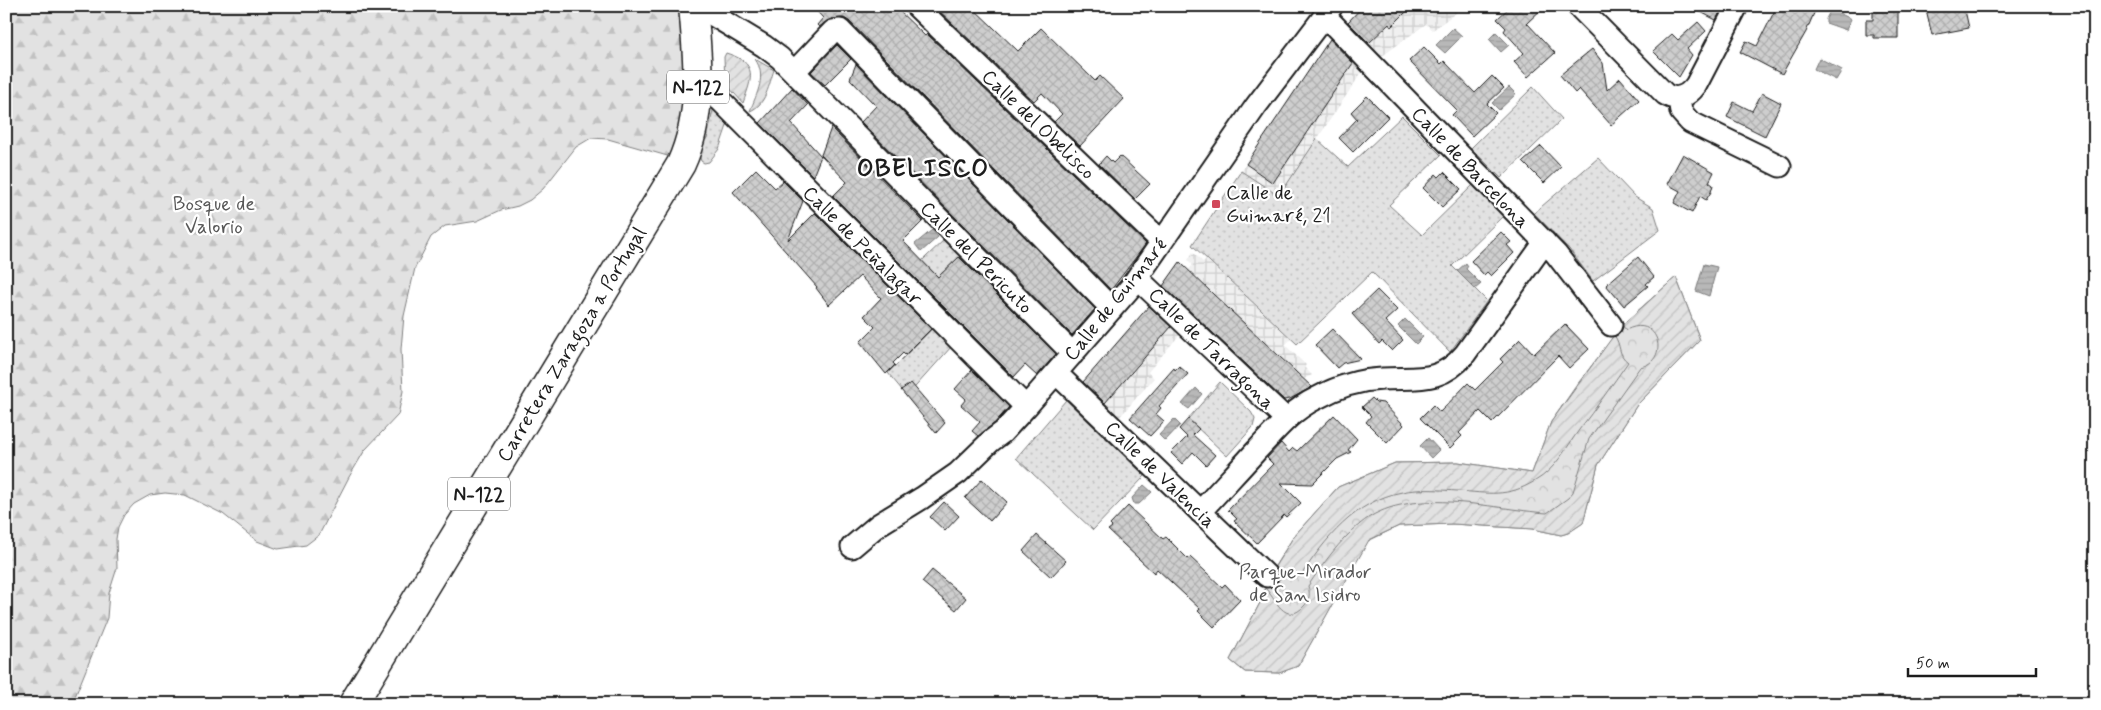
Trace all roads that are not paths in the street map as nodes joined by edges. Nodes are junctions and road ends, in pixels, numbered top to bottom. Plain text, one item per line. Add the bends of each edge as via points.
1 (693, 6) edge
2 (698, 6) edge
3 (916, 6) edge
4 (1578, 6) edge
5 (1737, 6) edge
6 (1328, 11) edge
7 (794, 72) junction
8 (698, 86) junction
9 (1679, 98) junction
10 (1780, 166) dead end
11 (1162, 242) junction
12 (1545, 242) junction
13 (1137, 278) junction
14 (1112, 309) junction
15 (1611, 325) dead end
16 (1073, 354) junction
17 (1056, 373) junction
18 (1026, 406) junction
19 (1286, 419) junction
20 (1200, 512) junction
21 (852, 547) dead end
22 (1267, 576) dead end
23 (353, 704) edge

1 - 8 highway, N-122
2 - 7 street, Calle del Pericuto via 769,49
3 - 11 street, Calle del Obelisco
4 - 9 street via 1665,94
5 - 9 street via 1696,86
6 - 11 street, Calle de Guimaré via 1256,106
6 - 12 street, Calle de Barcelona
7 - 14 street via 833,31 840,30
7 - 16 street, Calle del Pericuto
8 - 18 street, Calle de Peñalagar via 720,100
8 - 23 highway, Carretera Zaragoza a Portugal / N-122 via 695,125 681,164
9 - 10 street via 1681,112 1687,121
11 - 13 street, Calle de Guimaré
12 - 15 street, Calle de Barcelona
12 - 19 street via 1466,354 1448,370 1424,379 1382,379 1342,387 1313,400
13 - 14 street, Calle de Guimaré
13 - 19 street, Calle de Tarragona
14 - 16 street, Calle de Guimaré
16 - 17 street, Calle de Guimaré
17 - 18 street, Calle de Guimaré
17 - 20 street, Calle de Valencia
18 - 21 street, Calle de Guimaré via 958,473 878,525
19 - 20 street
20 - 22 street, Calle de Valencia

